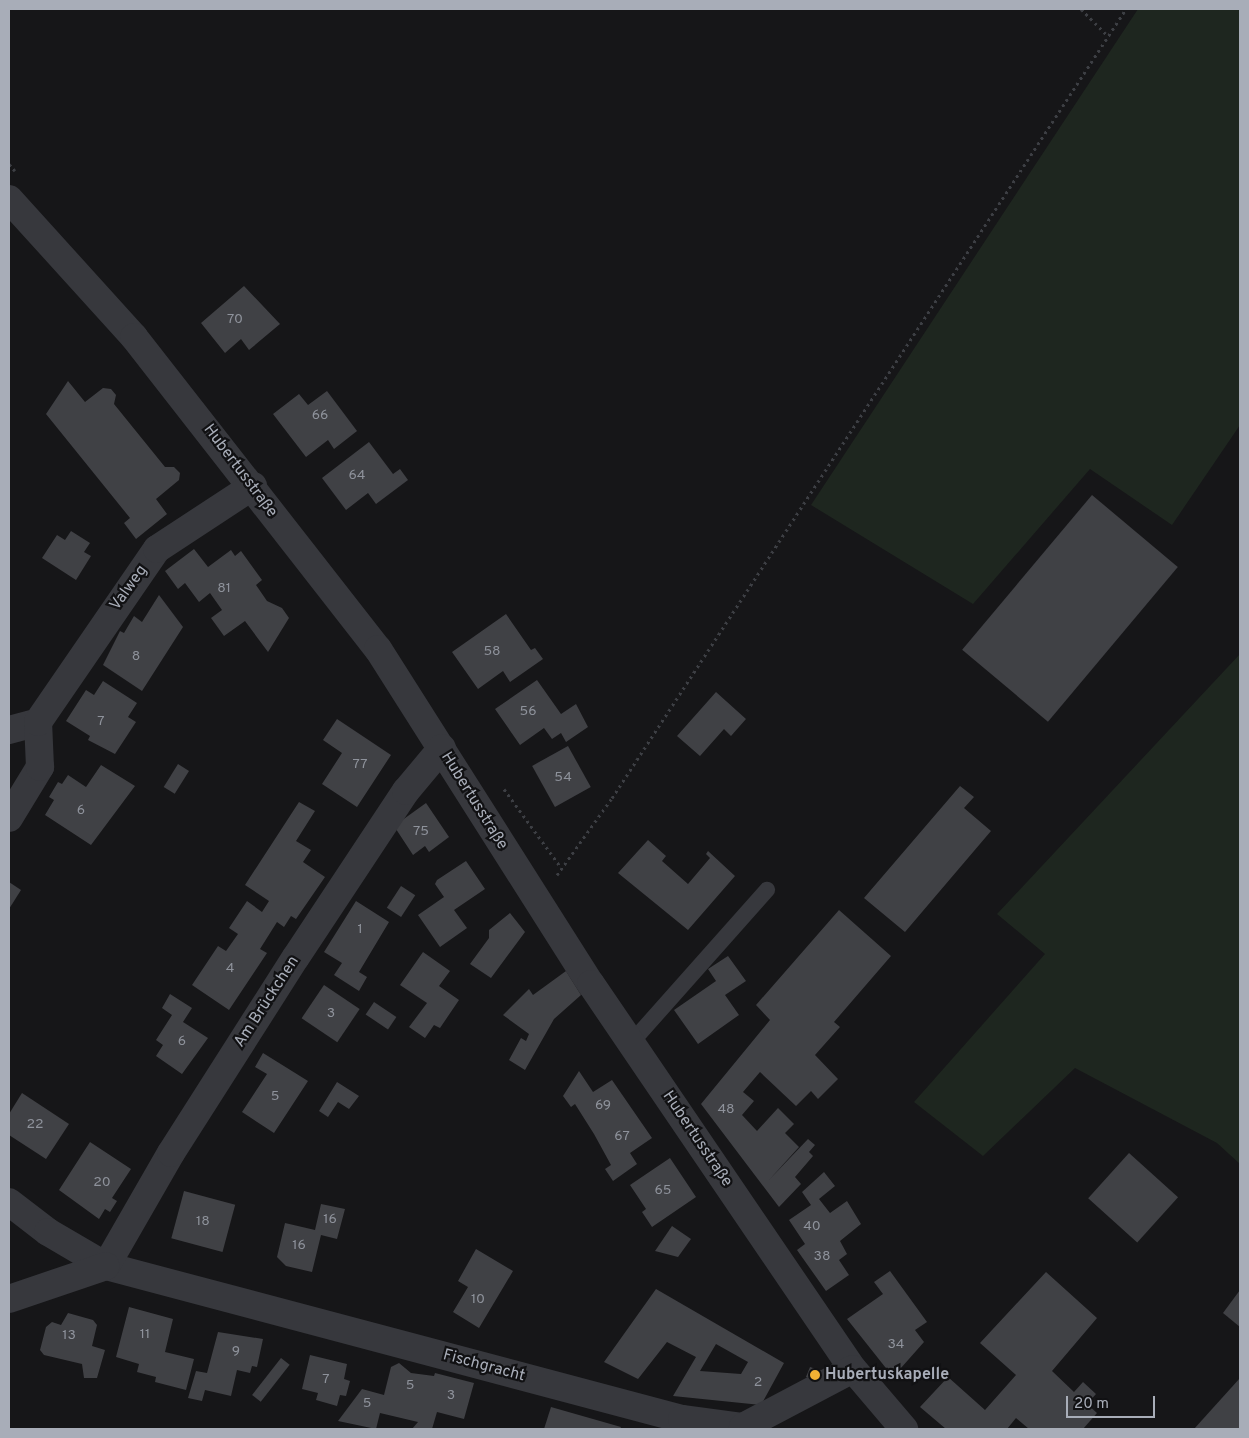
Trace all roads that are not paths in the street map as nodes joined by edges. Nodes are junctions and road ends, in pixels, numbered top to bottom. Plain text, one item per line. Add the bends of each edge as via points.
1 (9, 199) edge
2 (253, 486) junction
3 (38, 722) junction
4 (9, 730) edge
5 (442, 748) junction
6 (9, 818) edge
7 (767, 890) dead end
8 (632, 1043) junction
9 (9, 1202) edge
10 (106, 1266) junction
11 (9, 1300) edge
12 (854, 1369) junction
13 (679, 1424) edge
14 (743, 1428) edge
15 (904, 1429) edge

1 - 2 street, Hubertusstraße via 134,337
2 - 3 street, Valweg via 157,549
2 - 5 street, Hubertusstraße via 378,649
3 - 4 street
3 - 6 street via 40,767
5 - 8 street, Hubertusstraße via 490,830
5 - 10 street, Am Brückchen via 406,791 296,957 171,1153
7 - 8 lane
8 - 12 street, Hubertusstraße
9 - 10 street, Fischgracht via 48,1232
10 - 11 street
10 - 13 street, Fischgracht
12 - 14 street, Fischgracht
12 - 15 street, Hubertusstraße
13 - 14 street, Fischgracht

